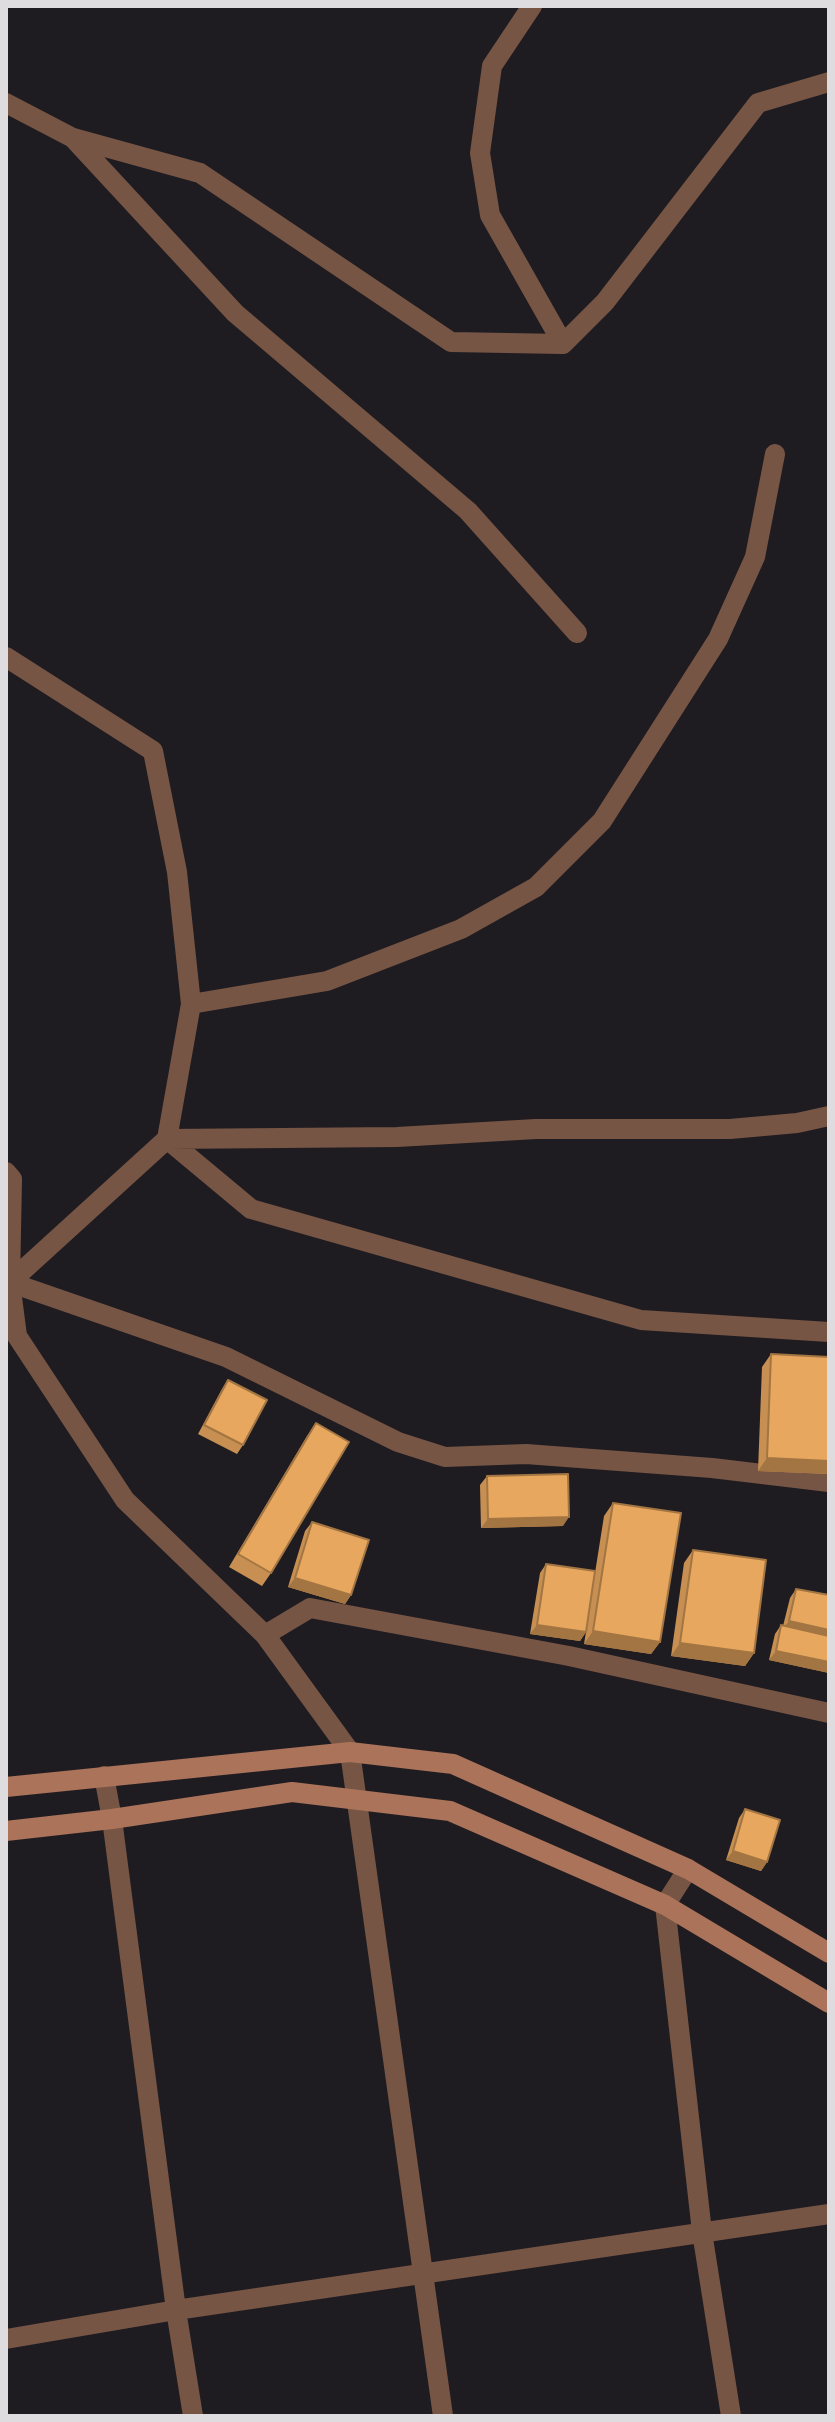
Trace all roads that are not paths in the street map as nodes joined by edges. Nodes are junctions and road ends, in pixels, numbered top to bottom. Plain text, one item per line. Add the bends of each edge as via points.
1 (532, 6) edge
2 (829, 82) edge
3 (6, 103) edge
4 (73, 138) junction
5 (563, 344) junction
6 (775, 454) dead end
7 (577, 633) dead end
8 (6, 657) edge
9 (191, 1004) junction
10 (829, 1116) edge
11 (167, 1139) junction
12 (6, 1172) edge
13 (8, 1282) edge
14 (829, 1332) edge
15 (12, 1339) edge
16 (829, 1482) edge
17 (265, 1635) junction
18 (829, 1713) edge
19 (350, 1752) junction
20 (104, 1776) junction
21 (6, 1787) edge
22 (357, 1799) junction
23 (112, 1819) junction
24 (6, 1831) edge
25 (688, 1869) junction
26 (665, 1905) junction
27 (829, 1953) edge
28 (829, 2003) edge
29 (829, 2214) edge
30 (702, 2232) junction
31 (423, 2273) junction
32 (176, 2310) junction
33 (6, 2339) edge
34 (193, 2416) edge
35 (443, 2416) edge
36 (731, 2416) edge

1 - 5 street via 492,66 480,153 490,215
2 - 5 street via 758,103 605,302
3 - 4 street
4 - 5 street via 200,173 451,342
4 - 7 street via 235,313 468,511
6 - 9 street via 755,557 718,639 602,821 536,887 461,929 327,981
8 - 9 street via 153,751 177,872
9 - 11 street
10 - 11 street via 730,1129
11 - 13 street
11 - 14 street via 251,1209 641,1320
12 - 13 street via 12,1179
13 - 15 street
13 - 16 street via 226,1357 398,1442 445,1457 526,1454
15 - 17 street via 125,1500
17 - 18 street via 310,1608 569,1656
17 - 19 street
19 - 20 main road
19 - 22 street
19 - 25 main road via 453,1764
20 - 21 main road
20 - 23 street
22 - 23 main road via 292,1792
22 - 26 main road via 450,1811
22 - 31 street
23 - 24 main road
23 - 32 street
25 - 26 street
25 - 27 main road
26 - 28 main road
26 - 30 street
29 - 30 street
30 - 31 street
30 - 36 street
31 - 32 street
31 - 35 street
32 - 33 street
32 - 34 street

